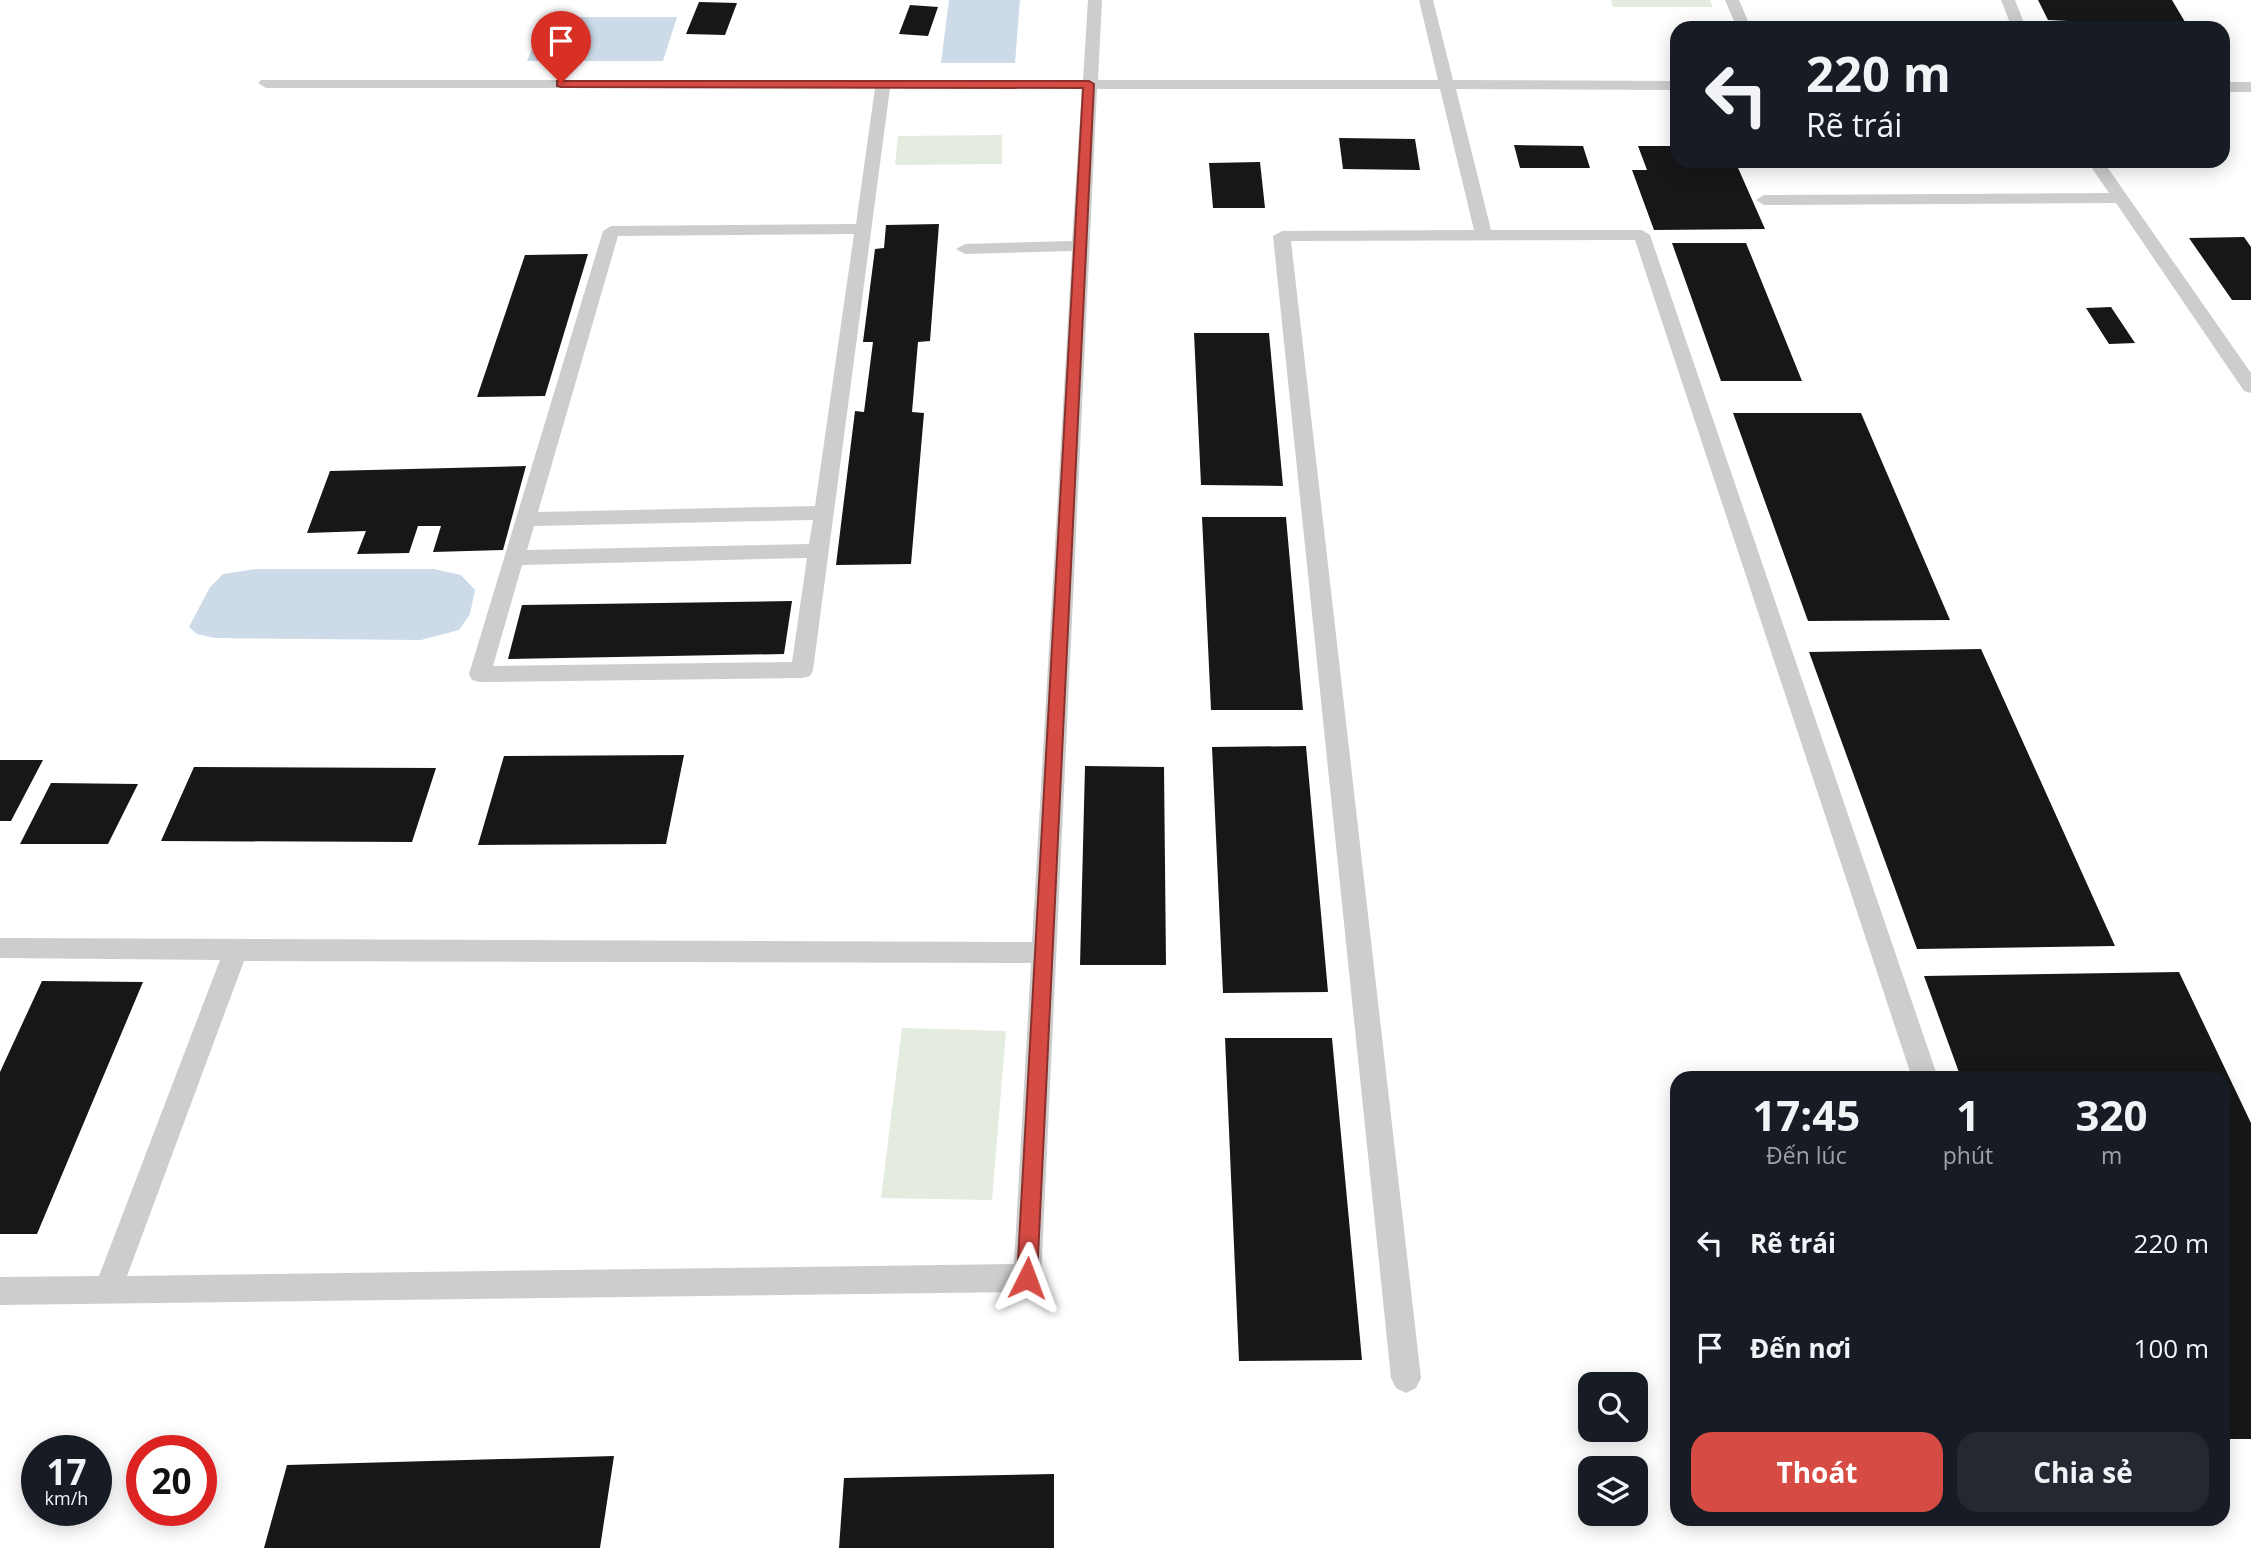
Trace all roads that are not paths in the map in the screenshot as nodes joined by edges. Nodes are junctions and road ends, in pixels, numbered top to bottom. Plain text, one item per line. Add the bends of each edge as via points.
1 (1095, 0) edge
2 (1426, 0) edge
3 (1732, 0) edge
4 (2008, 0) edge
5 (1741, 21) edge
6 (2016, 21) edge
7 (266, 83) dead end
8 (883, 84) junction
9 (1089, 84) junction
10 (1447, 85) junction
11 (1670, 85) edge
12 (2230, 87) edge
13 (2251, 87) edge
14 (2100, 168) edge
15 (2120, 198) junction
16 (1764, 200) dead end
17 (863, 229) junction
18 (1484, 235) junction
19 (1079, 246) junction
20 (965, 249) dead end
21 (2251, 387) edge
22 (824, 513) junction
23 (667, 516) junction
24 (525, 519) junction
25 (819, 551) junction
26 (659, 554) junction
27 (514, 558) junction
28 (0, 948) edge
29 (236, 950) junction
30 (1044, 953) junction
31 (1923, 1071) edge
32 (108, 1290) junction
33 (0, 1291) edge
34 (1406, 1378) dead end

1 - 9 lane
2 - 10 lane
3 - 5 lane
4 - 6 lane
7 - 8 lane
8 - 9 lane
8 - 17 lane
9 - 10 lane
9 - 19 lane
10 - 11 lane
10 - 18 lane
12 - 13 lane
14 - 15 lane
15 - 16 lane
15 - 21 lane
17 - 22 lane
17 - 24 lane via 611,231
18 - 31 lane via 1642,235
18 - 34 lane via 1282,236
19 - 20 lane
19 - 30 lane
22 - 23 lane
22 - 25 lane
23 - 24 lane
23 - 26 lane
24 - 27 lane
25 - 26 lane
25 - 27 lane via 802,670 480,674
26 - 27 lane
28 - 29 lane
29 - 30 lane
29 - 32 lane
30 - 32 lane via 1027,1278
32 - 33 lane

